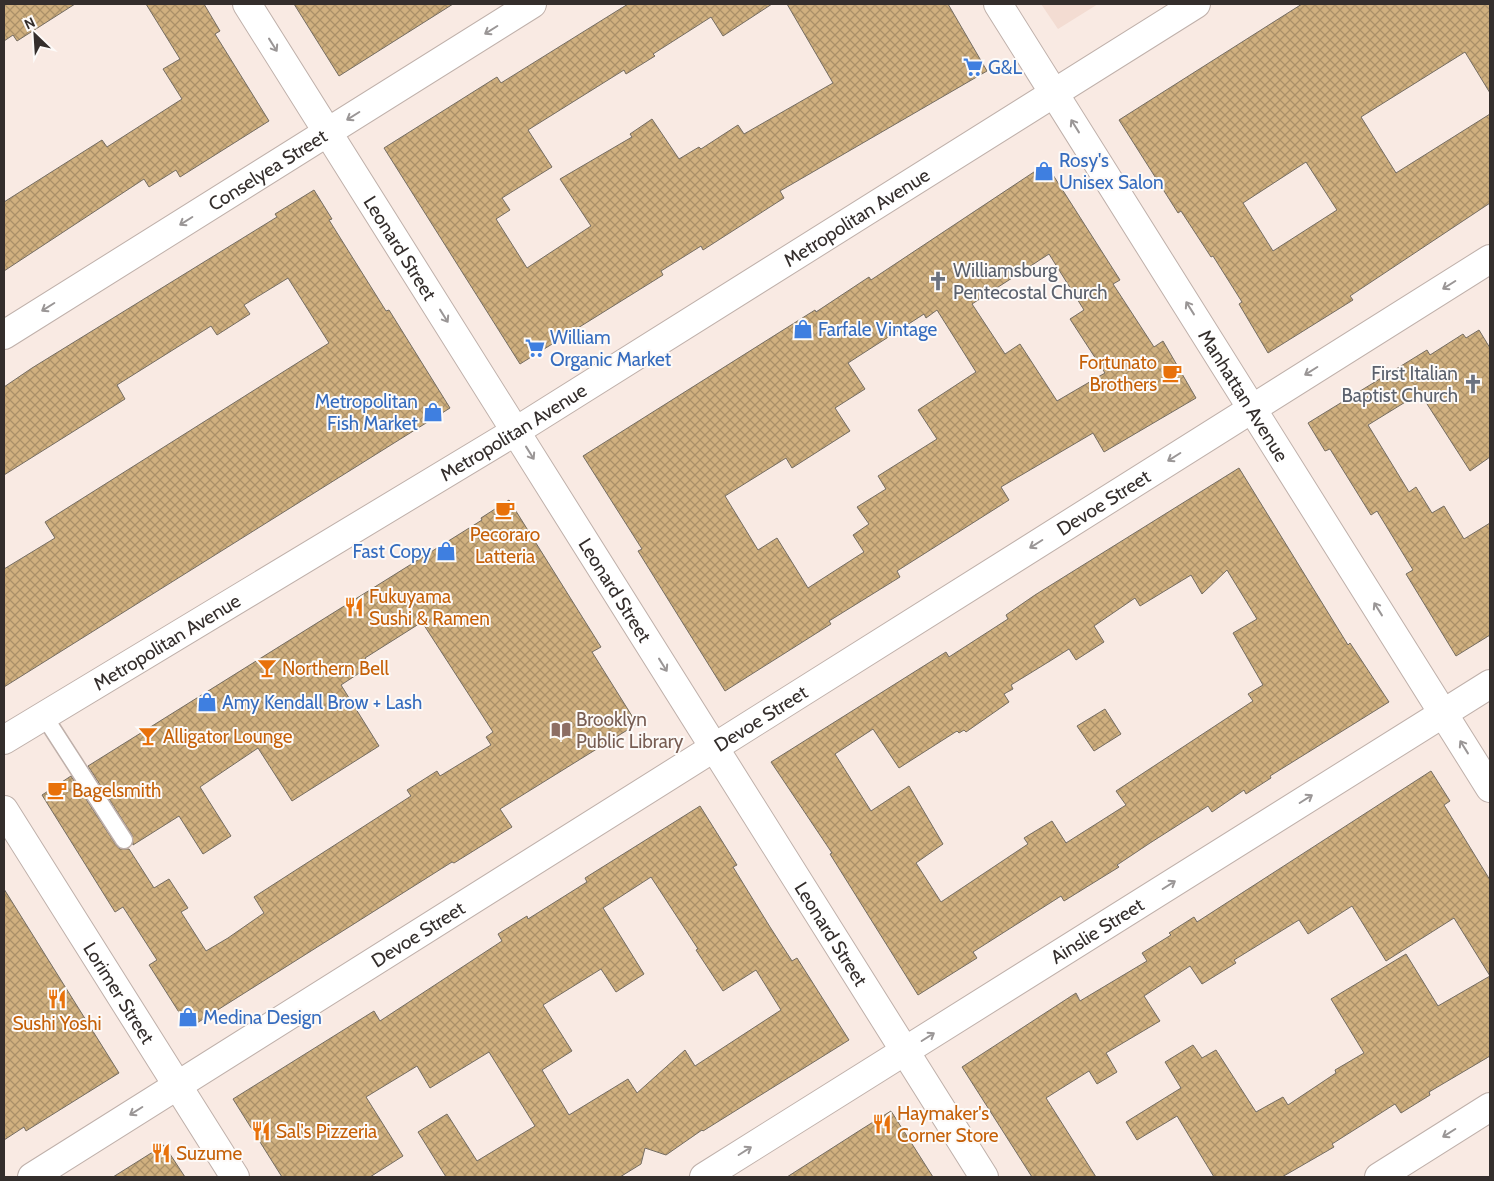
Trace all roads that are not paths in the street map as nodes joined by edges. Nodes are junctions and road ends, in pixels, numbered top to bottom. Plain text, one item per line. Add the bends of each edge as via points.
1 (247, 4) edge
2 (532, 4) edge
3 (998, 4) edge
4 (1196, 4) edge
5 (1054, 93) junction
6 (328, 131) junction
7 (1490, 259) edge
8 (4, 336) edge
9 (1252, 408) junction
10 (516, 431) junction
11 (1490, 684) edge
12 (1443, 713) junction
13 (44, 716) junction
14 (4, 740) edge
15 (715, 748) junction
16 (1490, 788) edge
17 (4, 810) edge
18 (124, 840) dead end
19 (905, 1051) junction
20 (177, 1085) junction
21 (1490, 1107) edge
22 (32, 1177) edge
23 (235, 1177) edge
24 (704, 1177) edge
25 (984, 1177) edge
26 (1379, 1177) edge

1 -> 6 street, Leonard Street
2 -> 6 street, Conselyea Street
3 - 5 street, Manhattan Avenue
4 - 5 street, Metropolitan Avenue
9 -> 5 street, Manhattan Avenue
5 - 10 street, Metropolitan Avenue
6 -> 8 street, Conselyea Street
6 -> 10 street, Leonard Street
7 -> 9 street, Devoe Street
12 -> 9 street, Manhattan Avenue
9 -> 15 street, Devoe Street
10 - 13 street, Metropolitan Avenue
10 -> 15 street, Leonard Street
11 - 12 street, Ainslie Street
16 -> 12 street, Manhattan Avenue
19 -> 12 street, Ainslie Street
13 - 14 street, Metropolitan Avenue
13 - 18 lane
15 - 19 street, Leonard Street
15 - 20 street, Devoe Street
17 - 20 street, Lorimer Street
24 -> 19 street, Ainslie Street
19 - 25 street, Leonard Street
20 -> 22 street, Devoe Street
20 - 23 street, Lorimer Street
21 -> 26 street

